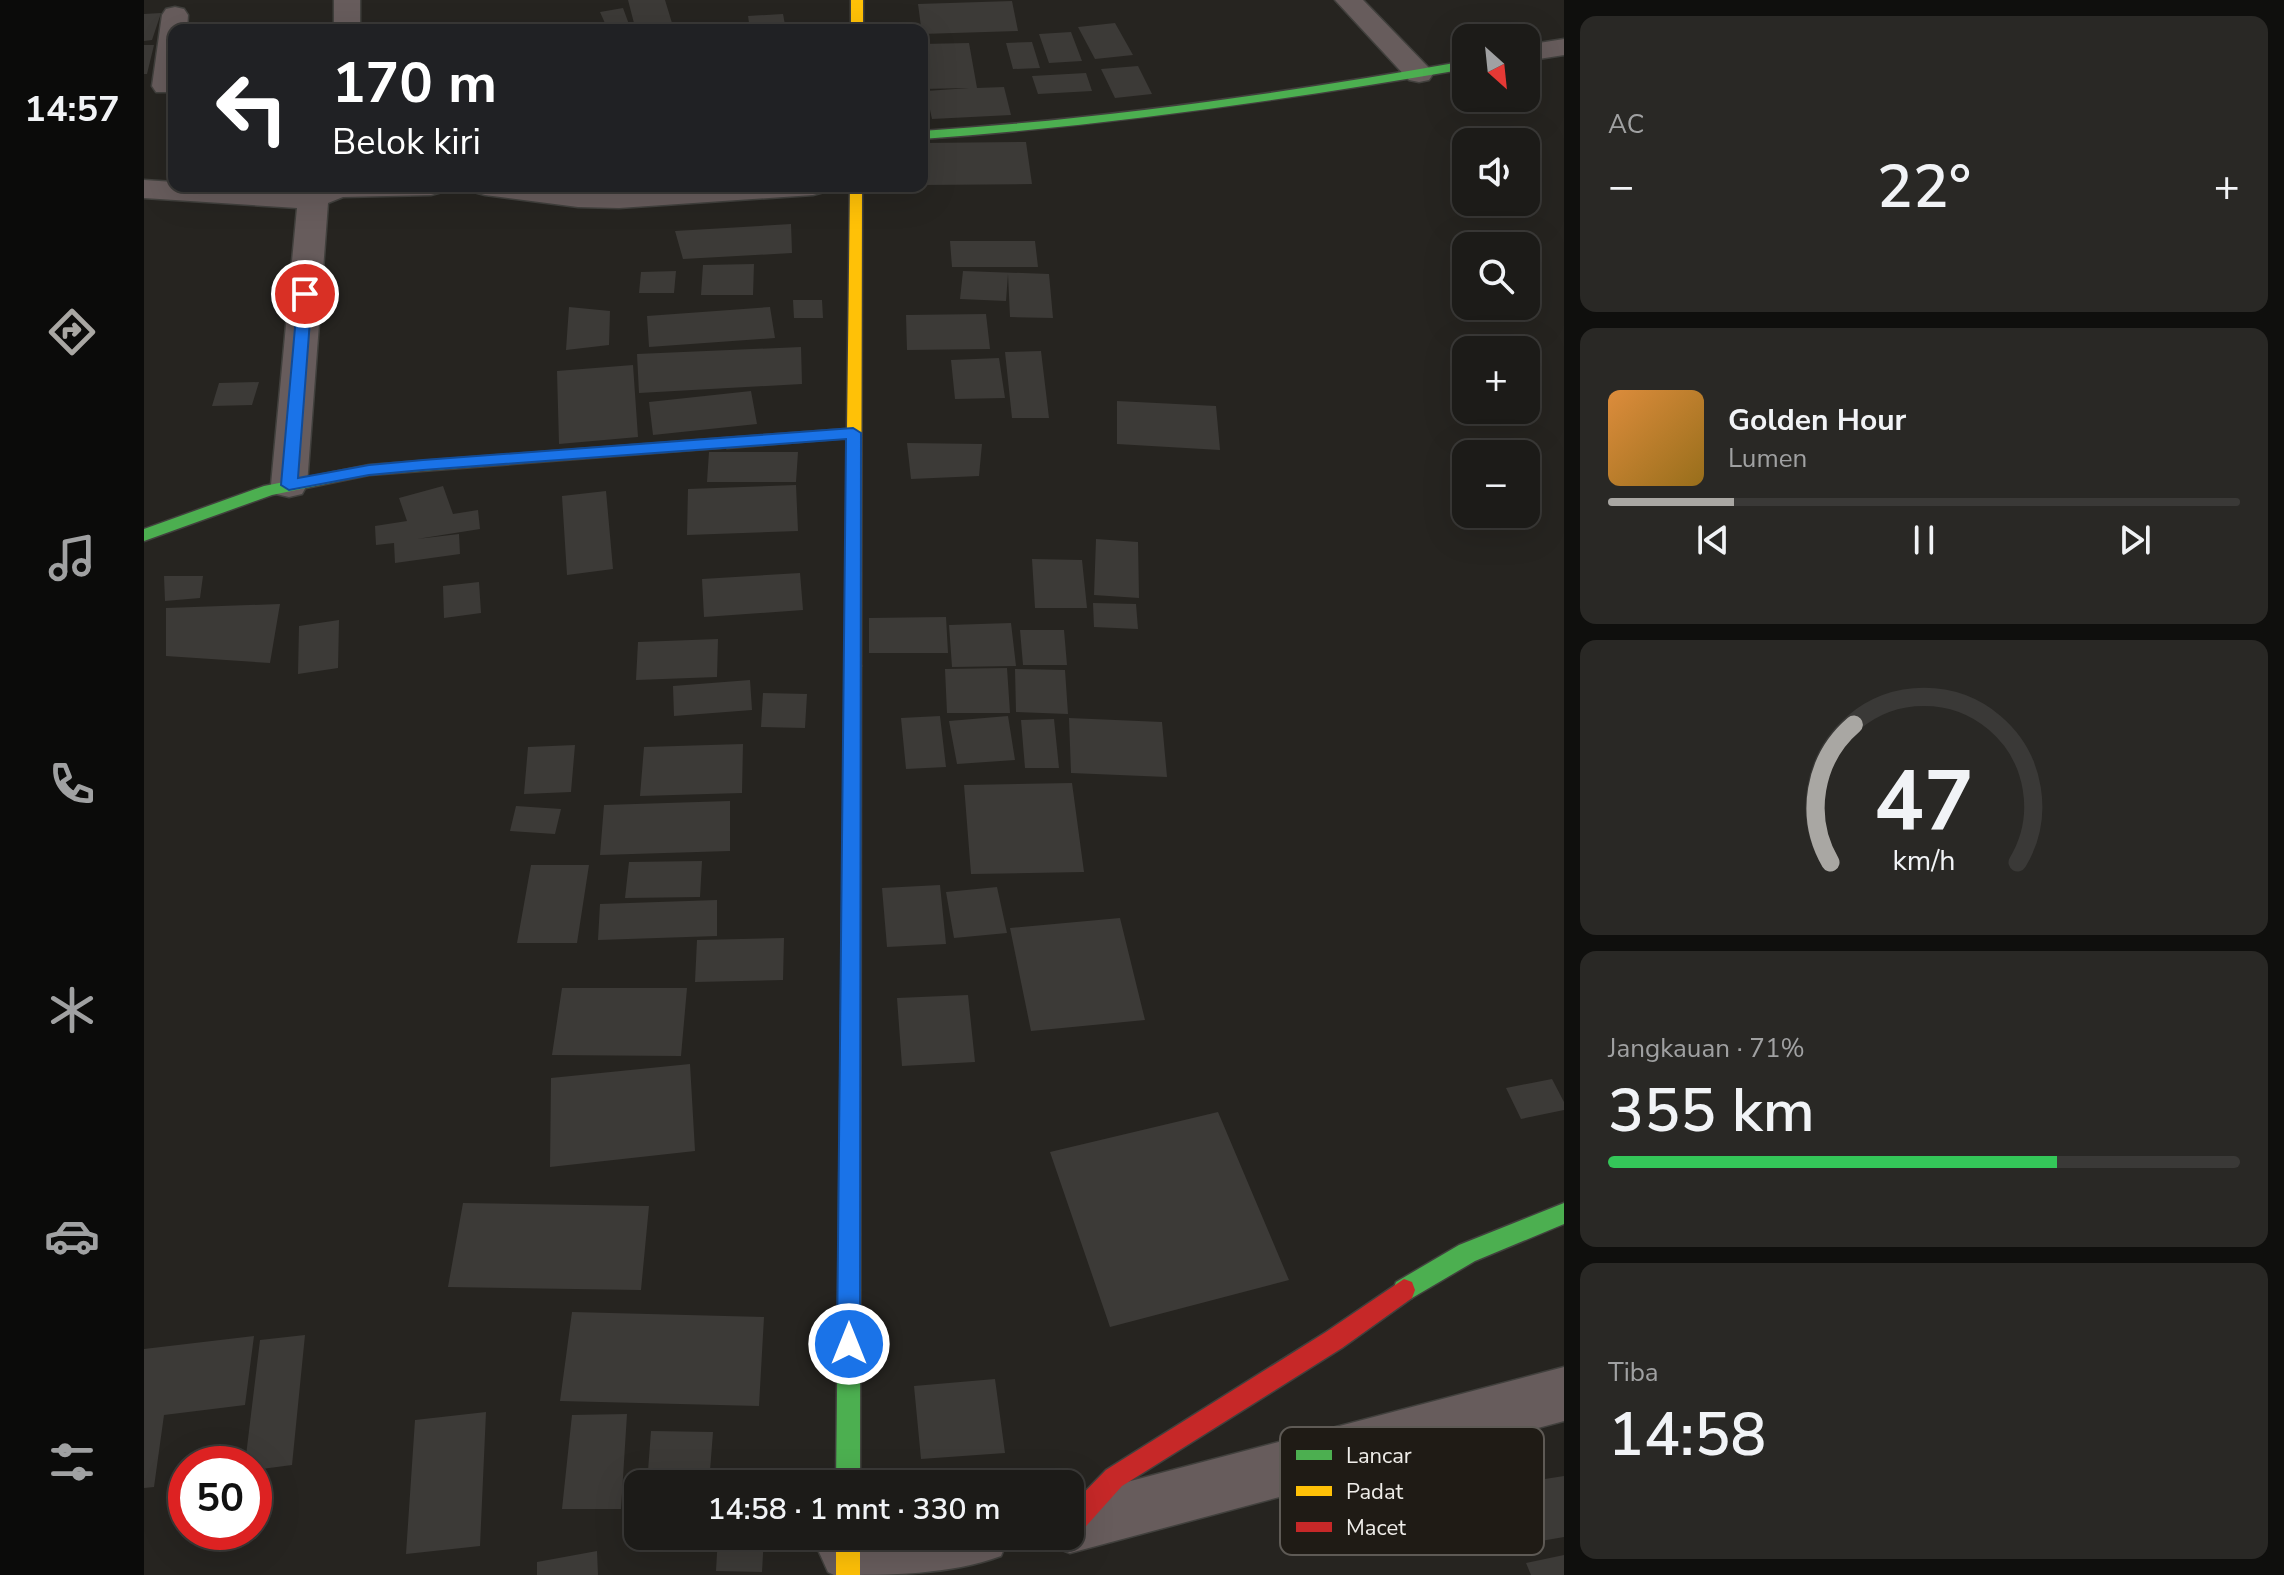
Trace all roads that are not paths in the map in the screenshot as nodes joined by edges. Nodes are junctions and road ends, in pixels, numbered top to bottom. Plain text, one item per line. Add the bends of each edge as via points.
1 (347, 0) edge
2 (857, 0) edge
3 (1348, 0) edge
4 (175, 15) dead end
5 (173, 24) edge
6 (347, 24) edge
7 (857, 24) edge
8 (1564, 47) edge
9 (168, 50) edge
10 (1540, 51) edge
11 (1452, 68) edge
12 (1419, 74) junction
13 (161, 86) edge
14 (928, 135) edge
15 (144, 189) edge
16 (168, 189) edge
17 (331, 192) edge
18 (532, 192) edge
19 (723, 192) edge
20 (856, 192) edge
21 (853, 433) junction
22 (289, 485) junction
23 (144, 535) edge
24 (1564, 1213) edge
25 (1564, 1394) edge
26 (1440, 1427) edge
27 (1280, 1469) edge
28 (848, 1470) edge
29 (1084, 1510) edge
30 (1084, 1521) edge
31 (878, 1550) edge
32 (848, 1554) edge

1 - 6 street
2 - 7 street
3 - 12 street
4 - 5 street
8 - 10 street
9 - 13 street
11 - 12 street
12 - 14 street via 1037,129
15 - 16 street
17 - 22 street
18 - 19 street via 619,199
20 - 21 street
21 - 22 street via 423,465
21 - 28 street
22 - 23 street
24 - 29 street via 1467,1253 1406,1289 1114,1478
25 - 26 street
27 - 30 street
31 - 32 street

